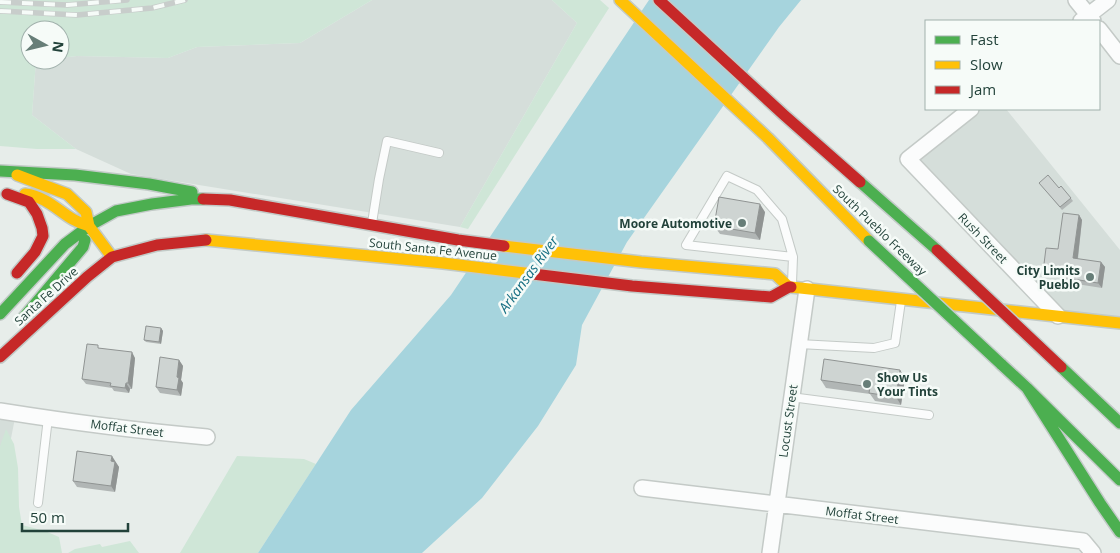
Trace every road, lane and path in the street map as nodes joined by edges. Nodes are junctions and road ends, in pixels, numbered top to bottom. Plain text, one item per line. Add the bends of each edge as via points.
1 (620, 0) edge
2 (659, 0) edge
3 (1076, 0) edge
4 (1108, 0) edge
5 (1087, 19) edge
6 (1100, 30) edge
7 (1120, 56) edge
8 (971, 110) edge
9 (439, 153) dead end
10 (0, 171) edge
11 (4, 193) edge
12 (191, 199) joint
13 (230, 200) junction
14 (372, 225) junction
15 (89, 226) junction
16 (112, 257) junction
17 (793, 257) junction
18 (14, 287) junction
19 (796, 288) junction
20 (901, 299) junction
21 (0, 314) edge
22 (1058, 316) junction
23 (1120, 323) edge
24 (799, 344) junction
25 (0, 351) edge
26 (0, 357) edge
27 (1027, 388) junction
28 (1092, 396) junction
29 (791, 398) junction
30 (0, 411) edge
31 (929, 415) dead end
32 (48, 418) junction
33 (1120, 419) edge
34 (1120, 423) edge
35 (208, 436) dead end
36 (1120, 480) edge
37 (642, 488) dead end
38 (38, 504) dead end
39 (776, 504) junction
40 (1120, 532) edge
41 (770, 553) edge
42 (1093, 553) edge

1 - 27 main road, South Pueblo Freeway, bridge via 768,138 869,241
2 - 28 main road, South Pueblo Freeway, bridge via 937,250
3 - 5 street
4 - 5 street
6 - 7 street
8 - 22 street, Rush Street via 908,159
9 - 14 lane via 387,141
10 - 13 main road via 76,175 149,184
10 - 15 main road via 67,194 86,212
11 - 15 main road via 32,194 78,223
11 - 18 main road via 29,202 42,228 35,252 26,261
12 - 13 main road, South Santa Fe Avenue
12 - 15 main road, Santa Fe Drive via 116,211
13 - 14 main road, South Santa Fe Avenue
14 - 19 main road, South Santa Fe Avenue via 458,240 775,274
15 - 16 main road
15 - 18 main road, Santa Fe Drive
15 - 25 main road via 83,247
16 - 19 main road, South Santa Fe Avenue via 157,245 206,240 443,262 632,286 771,297
16 - 26 main road, Santa Fe Drive
17 - 17 lane via 782,219 757,190 727,176 686,245
17 - 19 lane
18 - 21 main road, Santa Fe Drive
19 - 20 main road, South Santa Fe Avenue
19 - 24 street, Locust Street
20 - 22 main road, South Santa Fe Avenue
20 - 24 lane via 895,343 874,348
22 - 23 main road, South Santa Fe Avenue
24 - 29 street, Locust Street
27 - 36 main road, South Pueblo Freeway
27 - 40 main road
28 - 33 main road
28 - 34 main road, South Pueblo Freeway
29 - 31 lane
29 - 39 street, Locust Street
30 - 32 street, Moffat Street
32 - 35 street, Moffat Street
32 - 38 lane
37 - 39 street, Moffat Street
39 - 41 street, Locust Street
39 - 42 street, Moffat Street via 1083,541

